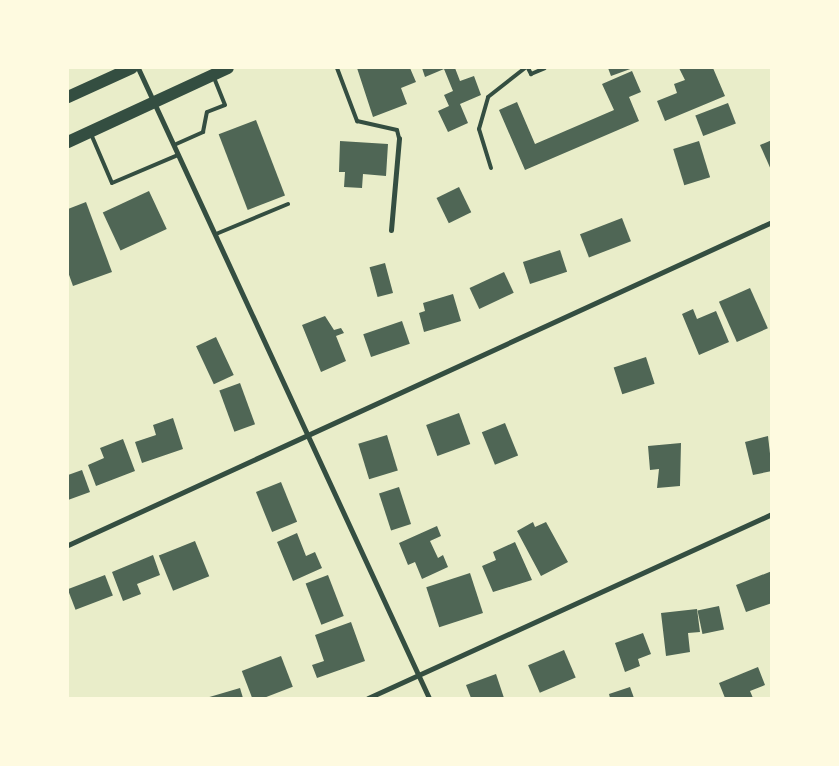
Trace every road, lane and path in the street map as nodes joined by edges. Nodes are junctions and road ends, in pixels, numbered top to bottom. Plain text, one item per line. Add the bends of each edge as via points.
1 (132, 68) edge
2 (138, 68) edge
3 (228, 68) edge
4 (337, 68) edge
5 (527, 68) edge
6 (545, 68) edge
7 (213, 75) junction
8 (68, 97) edge
9 (154, 102) junction
10 (90, 132) junction
11 (399, 138) joint
12 (68, 142) edge
13 (174, 145) junction
14 (178, 155) junction
15 (492, 168) dead end
16 (288, 204) dead end
17 (772, 222) edge
18 (391, 230) dead end
19 (216, 234) junction
20 (309, 434) junction
21 (772, 514) edge
22 (68, 545) edge
23 (418, 676) junction
24 (368, 698) edge
25 (429, 698) edge

1 - 8 main road
2 - 9 street
3 - 7 main road
4 - 11 lane via 357,121 397,130
5 - 6 lane via 531,74
5 - 15 lane via 488,97 479,129
7 - 9 main road
7 - 13 lane via 225,105 207,112 203,132
9 - 10 main road
9 - 13 street
10 - 12 main road
10 - 14 lane via 112,183
11 - 18 street
13 - 14 street
14 - 19 street
16 - 19 lane
17 - 20 street
19 - 20 street
20 - 22 street
20 - 23 street
21 - 23 street
23 - 24 street
23 - 25 street

